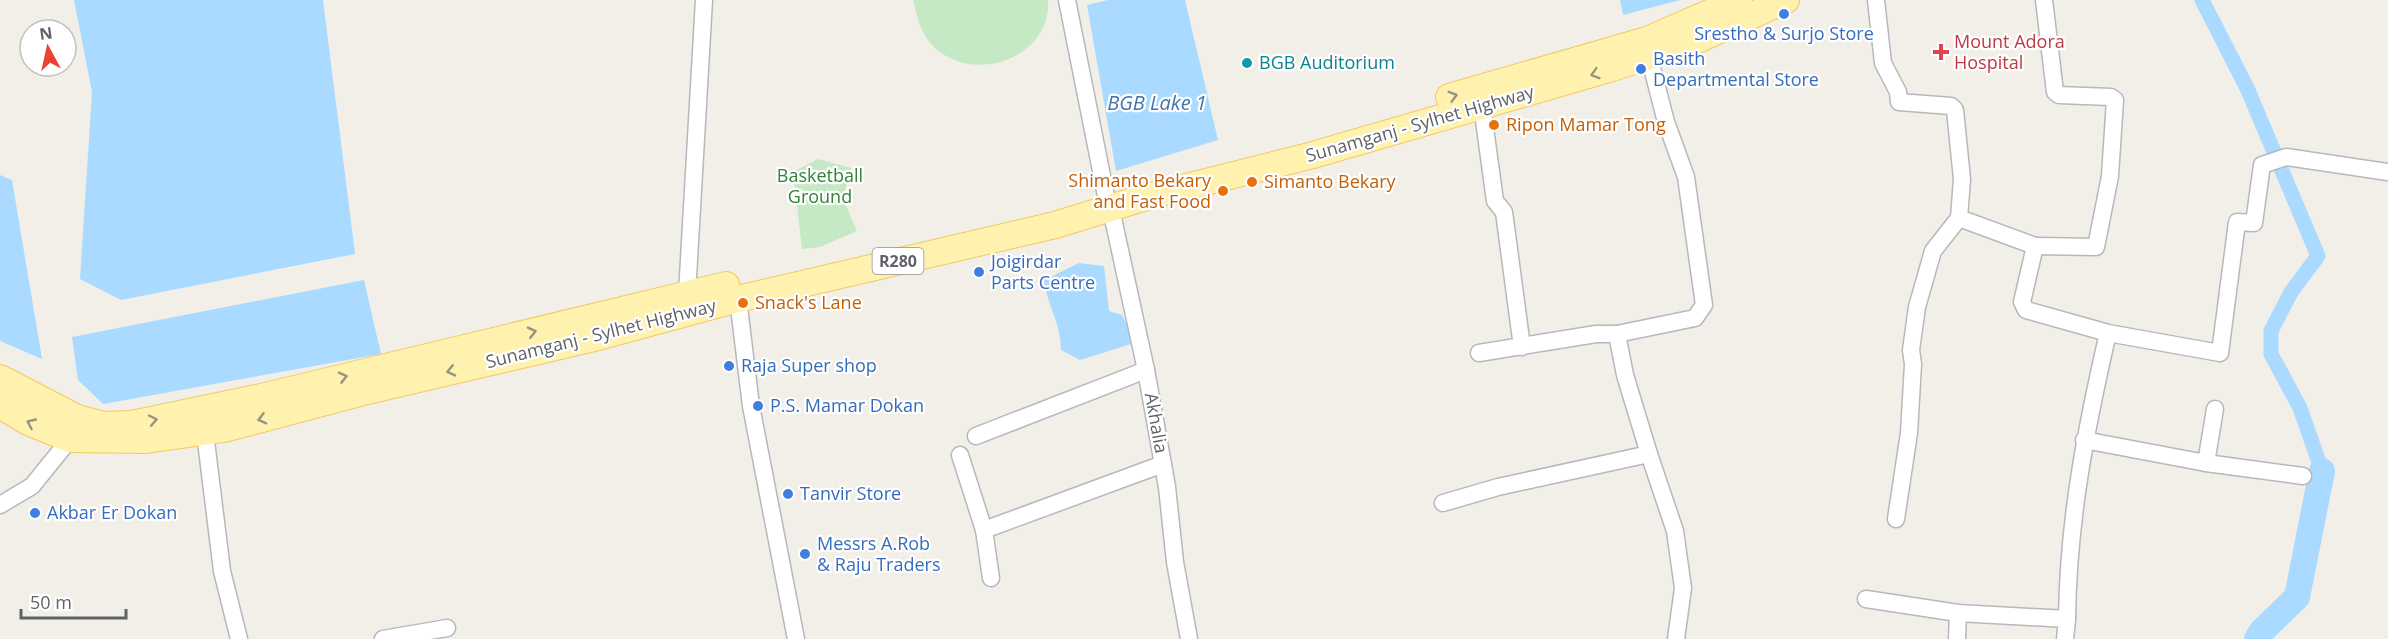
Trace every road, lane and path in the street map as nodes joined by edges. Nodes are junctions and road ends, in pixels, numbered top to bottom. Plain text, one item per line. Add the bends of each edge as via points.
1 (704, 0) edge
2 (1067, 0) edge
3 (1739, 0) edge
4 (1786, 0) edge
5 (1876, 0) edge
6 (2044, 0) edge
7 (1649, 56) junction
8 (1482, 106) junction
9 (2388, 172) edge
10 (1108, 203) junction
11 (1959, 218) junction
12 (2035, 246) junction
13 (687, 294) junction
14 (738, 298) junction
15 (2108, 333) junction
16 (1617, 334) junction
17 (1522, 347) junction
18 (1479, 353) dead end
19 (1146, 370) junction
20 (0, 378) edge
21 (0, 405) edge
22 (2215, 409) dead end
23 (205, 433) junction
24 (976, 436) dead end
25 (70, 439) junction
26 (2084, 440) junction
27 (960, 454) dead end
28 (1649, 454) junction
29 (2206, 463) junction
30 (1163, 464) junction
31 (2303, 476) dead end
32 (1443, 503) dead end
33 (0, 505) edge
34 (1896, 519) dead end
35 (984, 530) junction
36 (992, 578) dead end
37 (1866, 599) dead end
38 (1958, 612) junction
39 (2067, 619) junction
40 (447, 628) dead end
41 (239, 639) edge
42 (383, 639) edge
43 (796, 639) edge
44 (1190, 639) edge
45 (1676, 639) edge
46 (1957, 639) edge
47 (2065, 639) edge

1 - 13 street
2 - 10 street, Akhalia
10 -> 3 main road, Sunamganj - Sylhet Highway / R280 via 1647,40
4 - 7 main road, Sunamganj - Sylhet Highway / R280 via 1693,42
5 - 11 street via 1883,63 1899,102 1951,106 1955,110 1962,178
6 - 12 street via 2055,92 2059,96 2115,100 2110,176 2098,244 2094,249
7 -> 8 main road, Sunamganj - Sylhet Highway / R280
7 - 16 street via 1666,122 1686,177 1704,305 1695,318
8 - 10 main road, Sunamganj - Sylhet Highway / R280
8 - 17 street via 1495,201 1504,212 1507,228
9 - 15 street via 2286,157 2262,165 2254,223 2237,222 2220,353
10 - 13 main road, Sunamganj - Sylhet Highway / R280
10 - 14 main road, Sunamganj - Sylhet Highway / R280
10 - 19 street, Akhalia
11 - 12 street
11 - 34 street via 1933,251 1917,307 1911,350 1909,433
12 - 15 street via 2022,302 2026,310
20 -> 13 main road, Sunamganj - Sylhet Highway / R280 via 77,418 104,425 132,424 261,397
14 -> 23 main road, Sunamganj - Sylhet Highway / R280 via 598,338
14 - 43 street via 751,406
15 - 26 street
16 - 17 street
16 - 28 street
17 - 18 street
19 - 24 street
19 - 30 street, Akhalia
25 -> 21 main road, Sunamganj - Sylhet Highway / R280 via 28,422
22 - 29 street
23 - 25 main road, Sunamganj - Sylhet Highway / R280 via 146,440
23 - 41 street via 222,571
25 - 33 street via 32,486
26 - 29 street
26 - 39 street via 2068,563
27 - 35 street
28 - 32 street
28 - 45 street via 1675,531 1683,588
29 - 31 street
30 - 35 street
30 - 44 street, Akhalia via 1175,562
35 - 36 street
37 - 38 street
38 - 39 street
38 - 46 street
39 - 47 street
40 - 42 street

